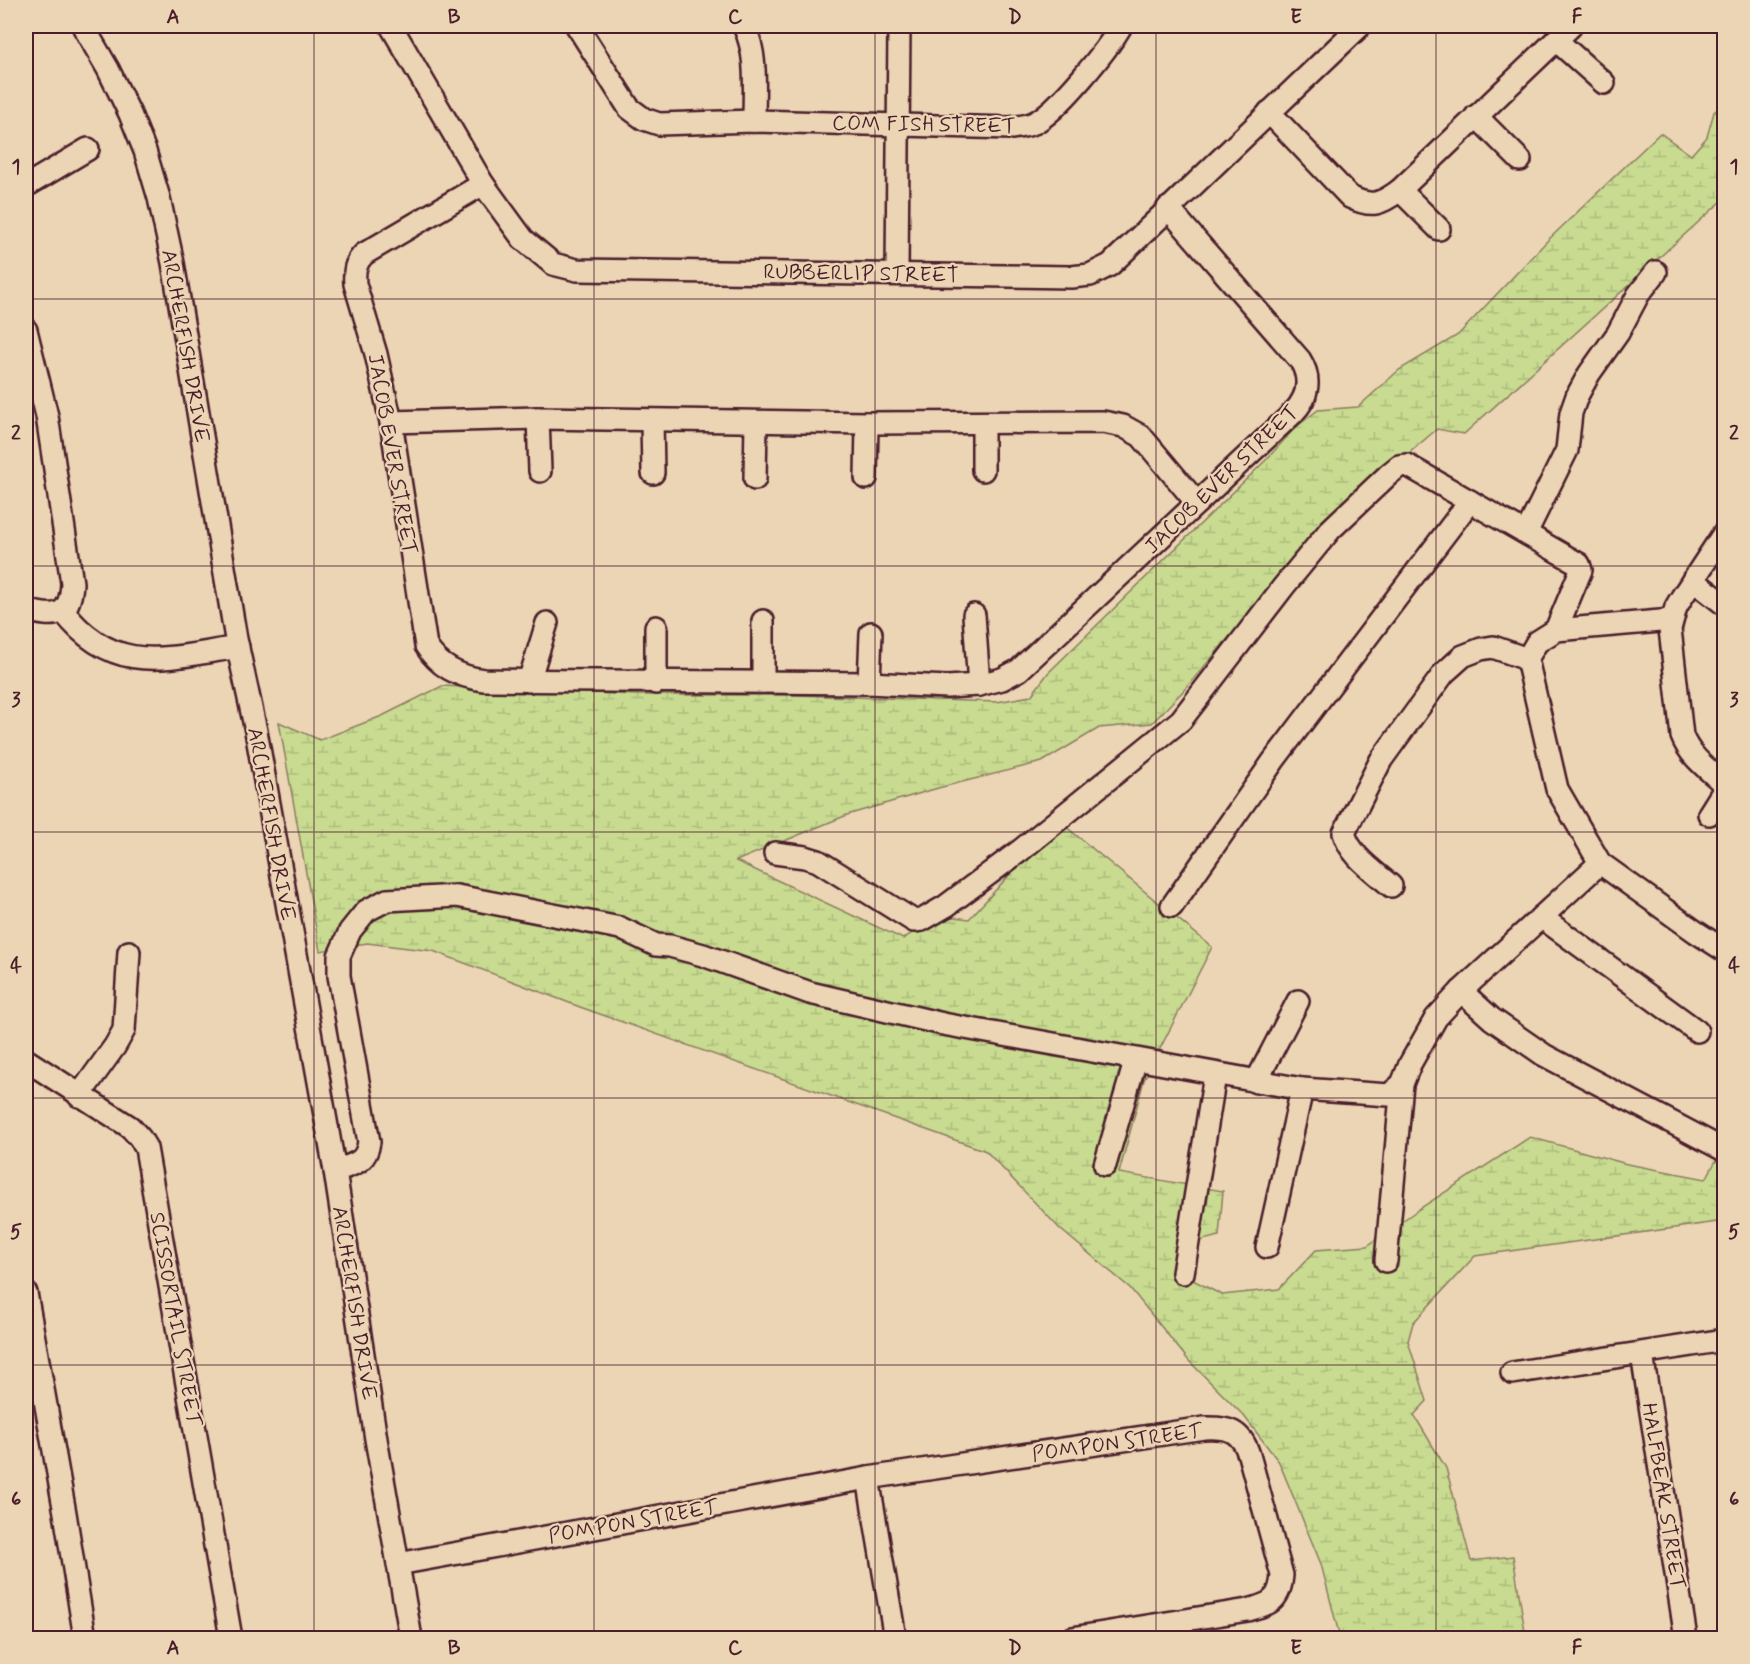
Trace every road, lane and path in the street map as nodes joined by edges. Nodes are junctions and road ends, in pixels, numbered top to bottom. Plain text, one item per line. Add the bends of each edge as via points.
1 (82, 26) edge
2 (391, 26) edge
3 (577, 26) edge
4 (744, 26) edge
5 (899, 26) edge
6 (1122, 26) edge
7 (1360, 26) edge
8 (1564, 33) edge
9 (1604, 83) dead end
10 (1269, 112) junction
11 (1476, 116) junction
12 (754, 121) junction
13 (900, 125) junction
14 (88, 149) dead end
15 (1520, 160) dead end
16 (483, 184) junction
17 (26, 186) edge
18 (1400, 190) junction
19 (1168, 208) junction
20 (1439, 229) dead end
21 (1656, 272) dead end
22 (897, 273) junction
23 (26, 330) edge
24 (538, 418) junction
25 (652, 420) junction
26 (391, 422) junction
27 (756, 422) junction
28 (867, 423) junction
29 (983, 423) junction
30 (983, 470) dead end
31 (540, 471) dead end
32 (653, 473) dead end
33 (866, 478) dead end
34 (755, 479) dead end
35 (1470, 501) junction
36 (1197, 503) junction
37 (1526, 533) junction
38 (1725, 533) edge
39 (1693, 580) junction
40 (1725, 604) edge
41 (26, 610) edge
42 (63, 611) junction
43 (974, 615) dead end
44 (1672, 620) junction
45 (763, 621) dead end
46 (547, 623) dead end
47 (656, 627) dead end
48 (1556, 630) junction
49 (871, 633) dead end
50 (238, 647) junction
51 (1527, 659) junction
52 (529, 681) junction
53 (763, 682) junction
54 (656, 683) junction
55 (869, 683) junction
56 (979, 685) junction
57 (1725, 784) edge
58 (1725, 790) edge
59 (1709, 814) dead end
60 (775, 853) dead end
61 (1600, 863) junction
62 (1391, 886) dead end
63 (1172, 906) dead end
64 (1541, 917) junction
65 (1725, 950) edge
66 (129, 952) dead end
67 (1461, 991) junction
68 (1298, 1001) dead end
69 (1697, 1031) dead end
70 (1136, 1059) junction
71 (26, 1060) edge
72 (1215, 1075) junction
73 (1256, 1082) junction
74 (1402, 1084) junction
75 (1302, 1089) junction
76 (79, 1096) junction
77 (1724, 1150) edge
78 (1105, 1165) dead end
79 (335, 1171) junction
80 (1267, 1247) dead end
81 (1386, 1261) dead end
82 (1183, 1273) dead end
83 (26, 1293) edge
84 (1725, 1340) edge
85 (1642, 1354) junction
86 (1512, 1373) dead end
87 (868, 1478) junction
88 (398, 1564) junction
89 (85, 1638) edge
90 (231, 1638) edge
91 (411, 1638) edge
92 (895, 1638) edge
93 (1072, 1638) edge
94 (1686, 1638) edge

1 - 50 street, ARCHERFISH DRIVE via 130,114 159,198
2 - 16 street, RUBBERLIP STREET
3 - 12 street, COM FISH STREET via 629,108 644,119 668,125
4 - 12 street via 754,62
5 - 13 street
6 - 13 street, COM FISH STREET via 1060,102 1034,123 1011,128
7 - 10 street, RUBBERLIP STREET
8 - 9 street
8 - 11 street
10 - 18 street via 1350,197 1375,204
10 - 19 street, RUBBERLIP STREET
11 - 15 street
11 - 18 street
12 - 13 street, COM FISH STREET
13 - 22 street
14 - 17 street
16 - 22 street, RUBBERLIP STREET via 523,239 560,267
16 - 26 street, JACOB EVER STREET via 371,248 355,267 355,284 369,325
18 - 20 street
19 - 22 street, RUBBERLIP STREET via 1110,265 1090,275
19 - 36 street, JACOB EVER STREET via 1300,360 1308,375 1307,390 1298,408
21 - 37 street via 1576,396 1567,450
23 - 42 street via 46,416 70,569 71,594
24 - 25 street
24 - 26 street
24 - 31 street
25 - 27 street
25 - 32 street
26 - 52 street, JACOB EVER STREET via 426,646 438,662 460,675
27 - 28 street
27 - 34 street
28 - 29 street
28 - 33 street
29 - 30 street
29 - 36 street via 1103,422 1123,426 1141,436
35 - 37 street
35 - 60 street via 1407,465 1399,466 1330,530 1181,720 1021,850 922,920 904,917 818,861
35 - 63 street via 1274,760
36 - 56 street, JACOB EVER STREET via 1029,662 1002,679
37 - 48 street via 1572,559 1581,570
38 - 39 street
39 - 40 street
39 - 44 street
41 - 42 street via 48,615
42 - 50 street via 95,644 129,657 155,659
43 - 56 street
44 - 48 street
44 - 57 street via 1670,637 1682,736 1695,757
45 - 53 street
46 - 52 street
47 - 54 street
48 - 51 street via 1537,642
49 - 55 street
50 - 79 street, ARCHERFISH DRIVE
51 - 61 street via 1557,789
51 - 62 street via 1493,647 1462,656 1443,674 1381,760 1344,833 1353,853
52 - 54 street, JACOB EVER STREET
53 - 54 street, JACOB EVER STREET
53 - 55 street, JACOB EVER STREET
55 - 56 street, JACOB EVER STREET
58 - 59 street
61 - 64 street
61 - 65 street
64 - 67 street
64 - 69 street
66 - 76 street via 124,1030
67 - 74 street via 1436,1018
67 - 77 street via 1544,1055
68 - 73 street
70 - 72 street
70 - 78 street
70 - 79 street via 943,1024 810,993 703,956 656,945 620,928 457,896 387,900 366,911 350,931 339,956 339,976 369,1142 362,1160
71 - 76 street, SCISSORTAIL STREET
72 - 73 street
72 - 82 street
73 - 75 street
74 - 75 street via 1389,1095
74 - 81 street
75 - 80 street
76 - 90 street, SCISSORTAIL STREET via 130,1127 146,1148
79 - 88 street, ARCHERFISH DRIVE
83 - 89 street
84 - 85 street
85 - 86 street
85 - 94 street, HALFBEAK STREET
87 - 88 street, POMPON STREET
87 - 92 street
87 - 93 street, POMPON STREET via 1204,1428 1231,1431 1243,1439 1282,1575 1274,1600 1248,1610
88 - 91 street, ARCHERFISH DRIVE

